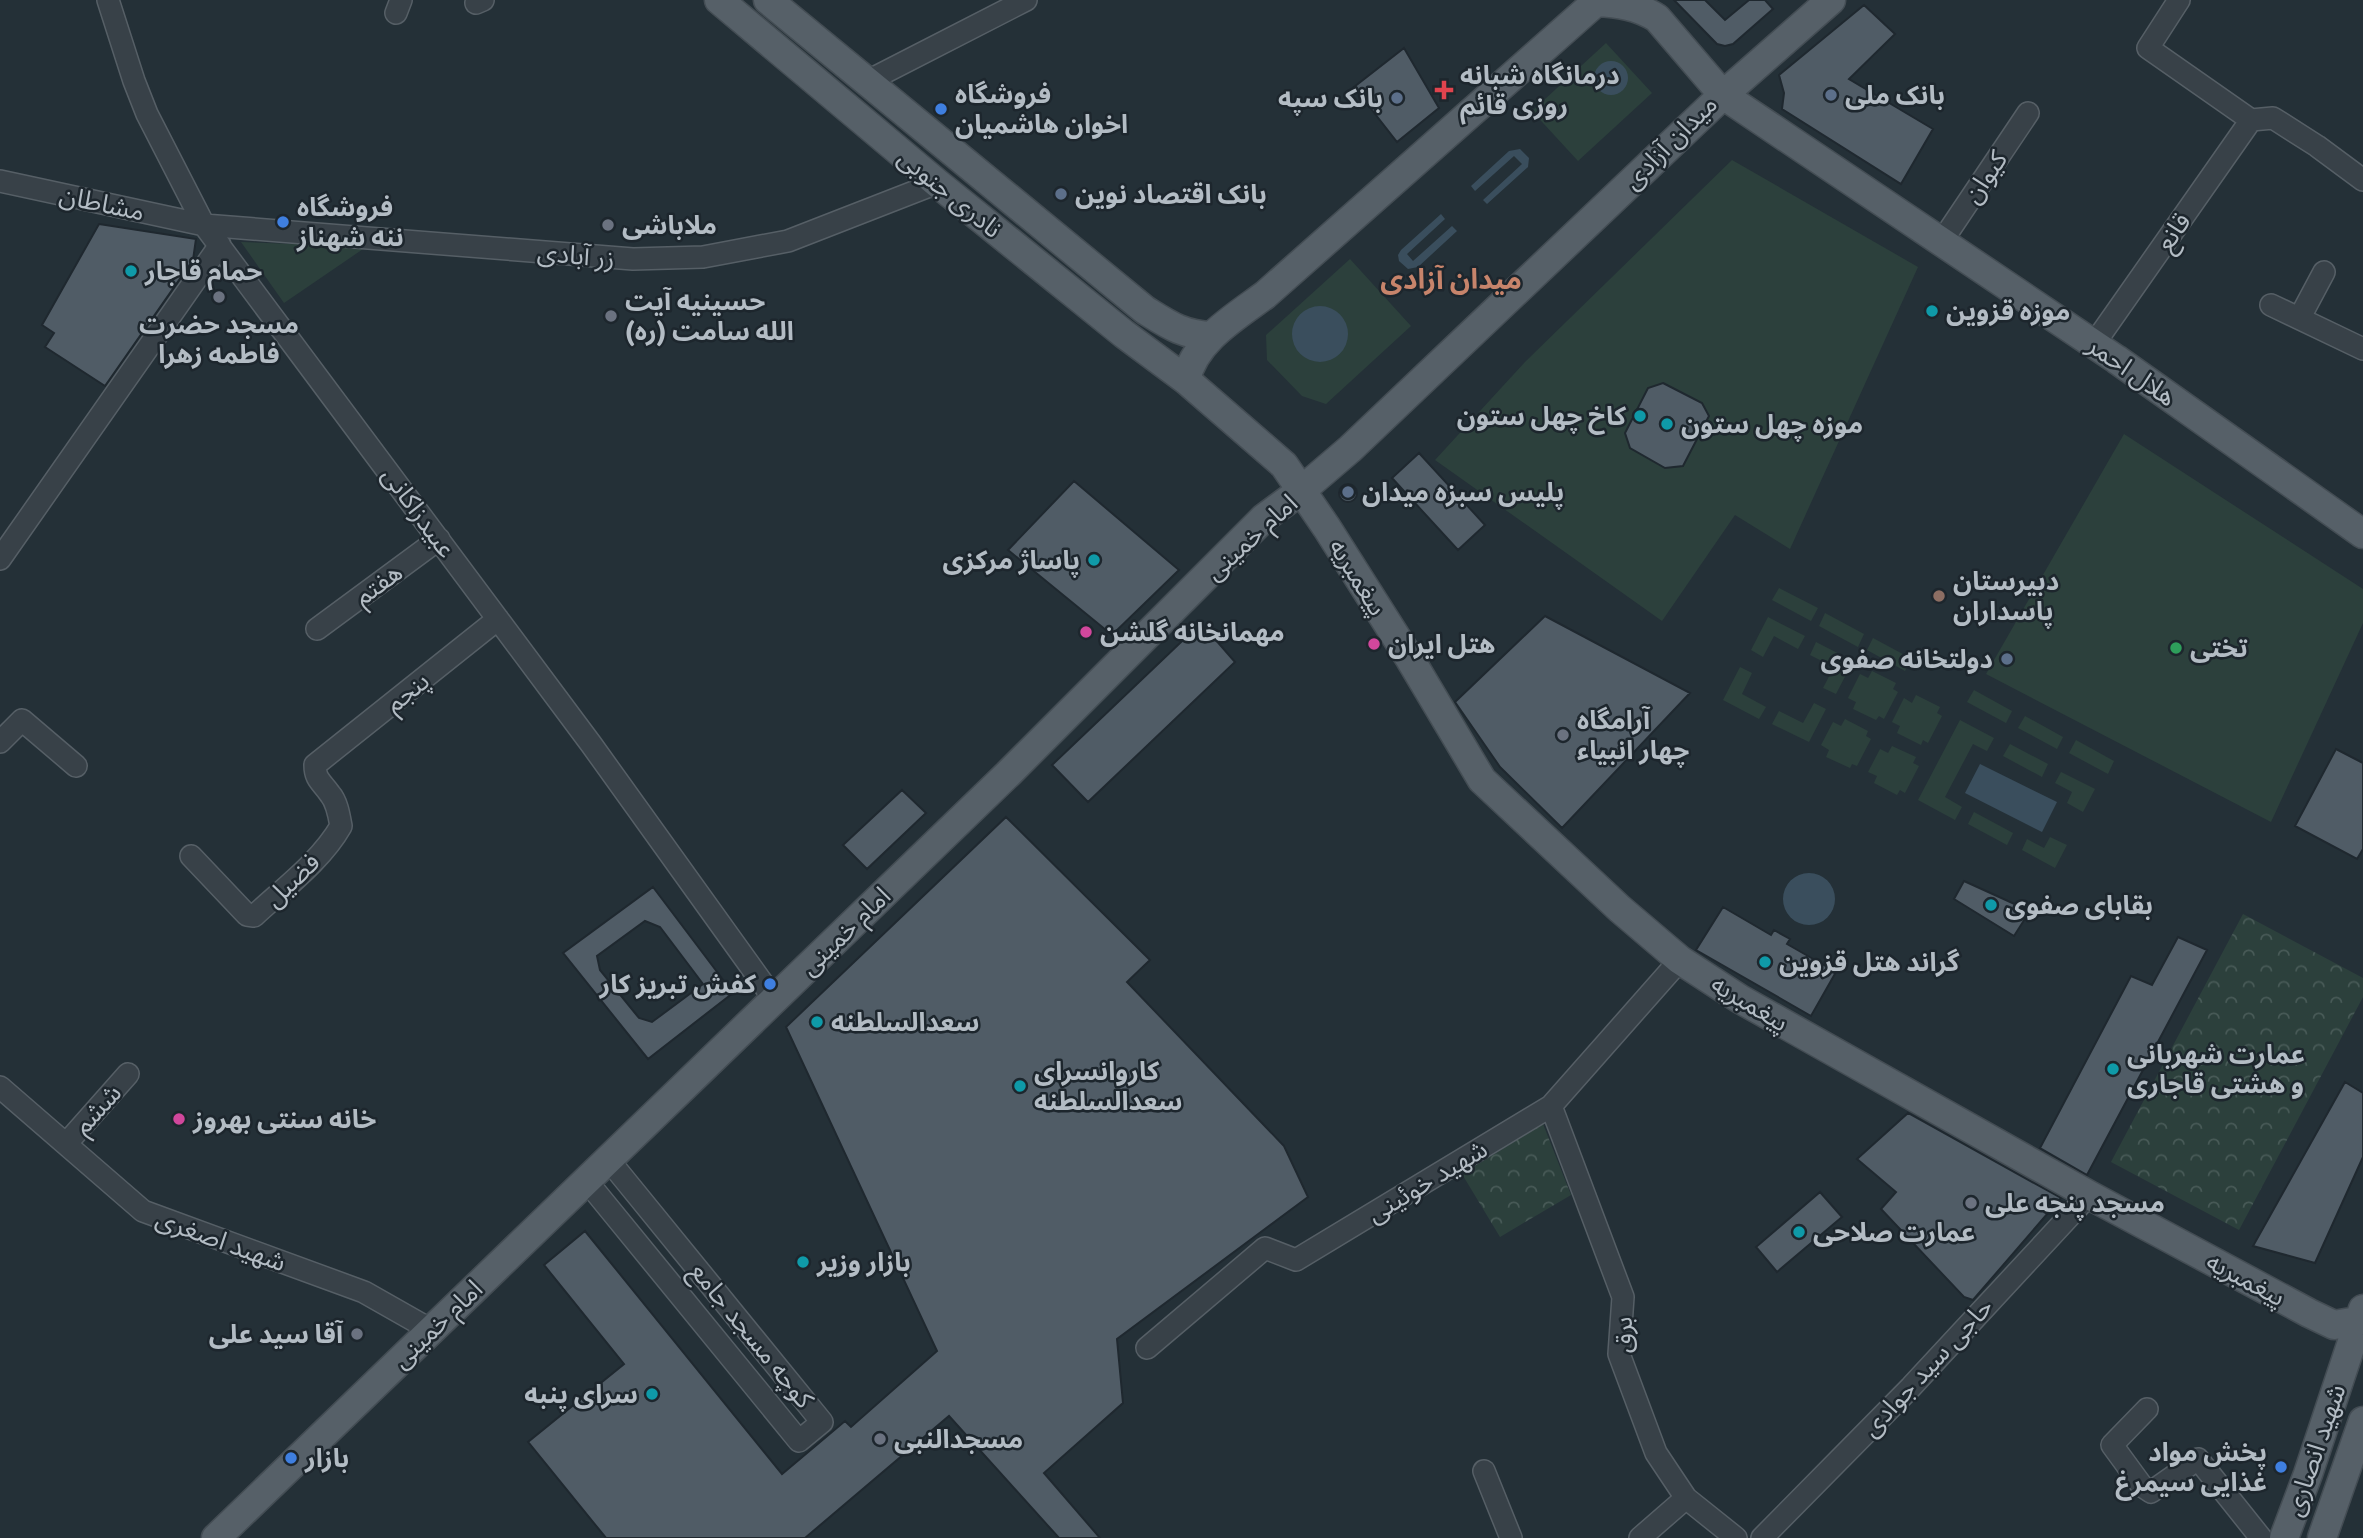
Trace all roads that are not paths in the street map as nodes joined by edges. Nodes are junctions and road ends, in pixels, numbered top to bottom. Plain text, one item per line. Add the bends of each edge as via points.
1 (108, 0) edge
2 (719, 0) edge
3 (768, 0) edge
4 (1026, 0) edge
5 (1831, 0) edge
6 (2179, 0) edge
7 (1649, 9) edge
8 (868, 81) junction
9 (1723, 94) junction
10 (2028, 113) dead end
11 (2251, 120) junction
12 (2363, 180) edge
13 (0, 181) edge
14 (937, 183) junction
15 (204, 225) junction
16 (1942, 241) junction
17 (220, 245) junction
18 (2324, 272) dead end
19 (2271, 305) dead end
20 (2300, 317) junction
21 (1199, 334) junction
22 (2094, 344) junction
23 (2363, 349) edge
24 (1177, 373) junction
25 (1302, 490) junction
26 (2363, 534) edge
27 (439, 539) junction
28 (0, 559) edge
29 (498, 619) junction
30 (317, 629) dead end
31 (0, 742) edge
32 (315, 765) joint
33 (76, 766) dead end
34 (191, 856) dead end
35 (1680, 960) junction
36 (774, 999) junction
37 (128, 1074) dead end
38 (0, 1087) edge
39 (1551, 1106) junction
40 (66, 1144) junction
41 (616, 1169) junction
42 (594, 1190) junction
43 (2089, 1195) junction
44 (2362, 1316) edge
45 (431, 1330) junction
46 (1147, 1348) dead end
47 (2147, 1409) dead end
48 (2363, 1421) edge
49 (1484, 1471) dead end
50 (2308, 1474) junction
51 (2341, 1486) junction
52 (1686, 1498) junction
53 (216, 1538) edge
54 (233, 1538) edge
55 (1511, 1538) edge
56 (1640, 1538) edge
57 (1736, 1538) edge
58 (1762, 1538) edge
59 (2261, 1538) edge
60 (2284, 1538) edge
61 (2322, 1538) edge

1 - 15 street, عبیدزاکانی via 147,114
2 - 14 main road, نادری جنوبی
3 - 8 main road, نادری جنوبی
4 - 8 street
5 - 9 main road
6 - 11 street via 2148,48
7 - 9 main road, میدان آزادی
7 - 21 main road, میدان آزادی via 1596,2 1265,295
8 - 21 main road, نادری جنوبی via 1145,310 1170,326
9 - 16 main road, هلال احمر
9 - 25 main road, میدان آزادی
10 - 16 street, کیوان
11 - 12 street via 2273,118
11 - 22 street, قانع
13 - 15 street, مشاطان
14 - 15 street, زر آبادی via 788,241 703,257 633,259
14 - 24 main road, نادری جنوبی
15 - 17 street, عبیدزاکانی
16 - 22 main road, هلال احمر
17 - 27 street, عبیدزاکانی
17 - 28 street
18 - 20 street
19 - 20 street
20 - 23 street
21 - 24 main road, میدان آزادی via 1193,360
22 - 26 main road, هلال احمر
24 - 25 main road via 1284,465
25 - 35 main road, پیغمبریه via 1482,780
25 - 36 main road, امام خمینی via 1264,518
25 - 41 main road, امام خمینی via 1277,533
27 - 29 street, عبیدزاکانی
27 - 30 street, هفتم
29 - 32 street, پنجم
29 - 36 street, عبیدزاکانی
31 - 33 street via 22,720
32 - 34 street, فضیل via 315,775 331,794 341,826 321,853 254,916 247,915
35 - 39 street, شهید خوئینی
35 - 43 main road, پیغمبریه via 1740,999
36 - 45 main road, امام خمینی
37 - 40 street, ششم
38 - 40 street, شهید اصغری
39 - 46 street, شهید خوئینی via 1296,1260 1265,1248
39 - 52 street, برق via 1623,1297 1619,1354 1640,1415 1656,1453
40 - 45 street, شهید اصغری via 143,1211 364,1292
41 - 42 main road, امام خمینی
41 - 42 street, کوچه مسجد جامع via 822,1422 799,1441
42 - 54 main road, امام خمینی
43 - 44 main road, پیغمبریه via 2333,1325
43 - 58 street, حاجی سید جوادی via 1911,1387
44 - 50 main road, شهید انصاری
45 - 53 main road, امام خمینی
47 - 59 street via 2112,1445 2142,1486 2151,1492 2198,1459
48 - 51 main road, شهید انصاری
49 - 55 street
50 - 51 main road
50 - 60 main road, شهید انصاری
51 - 61 main road, شهید انصاری
52 - 56 street
52 - 57 street, برق

